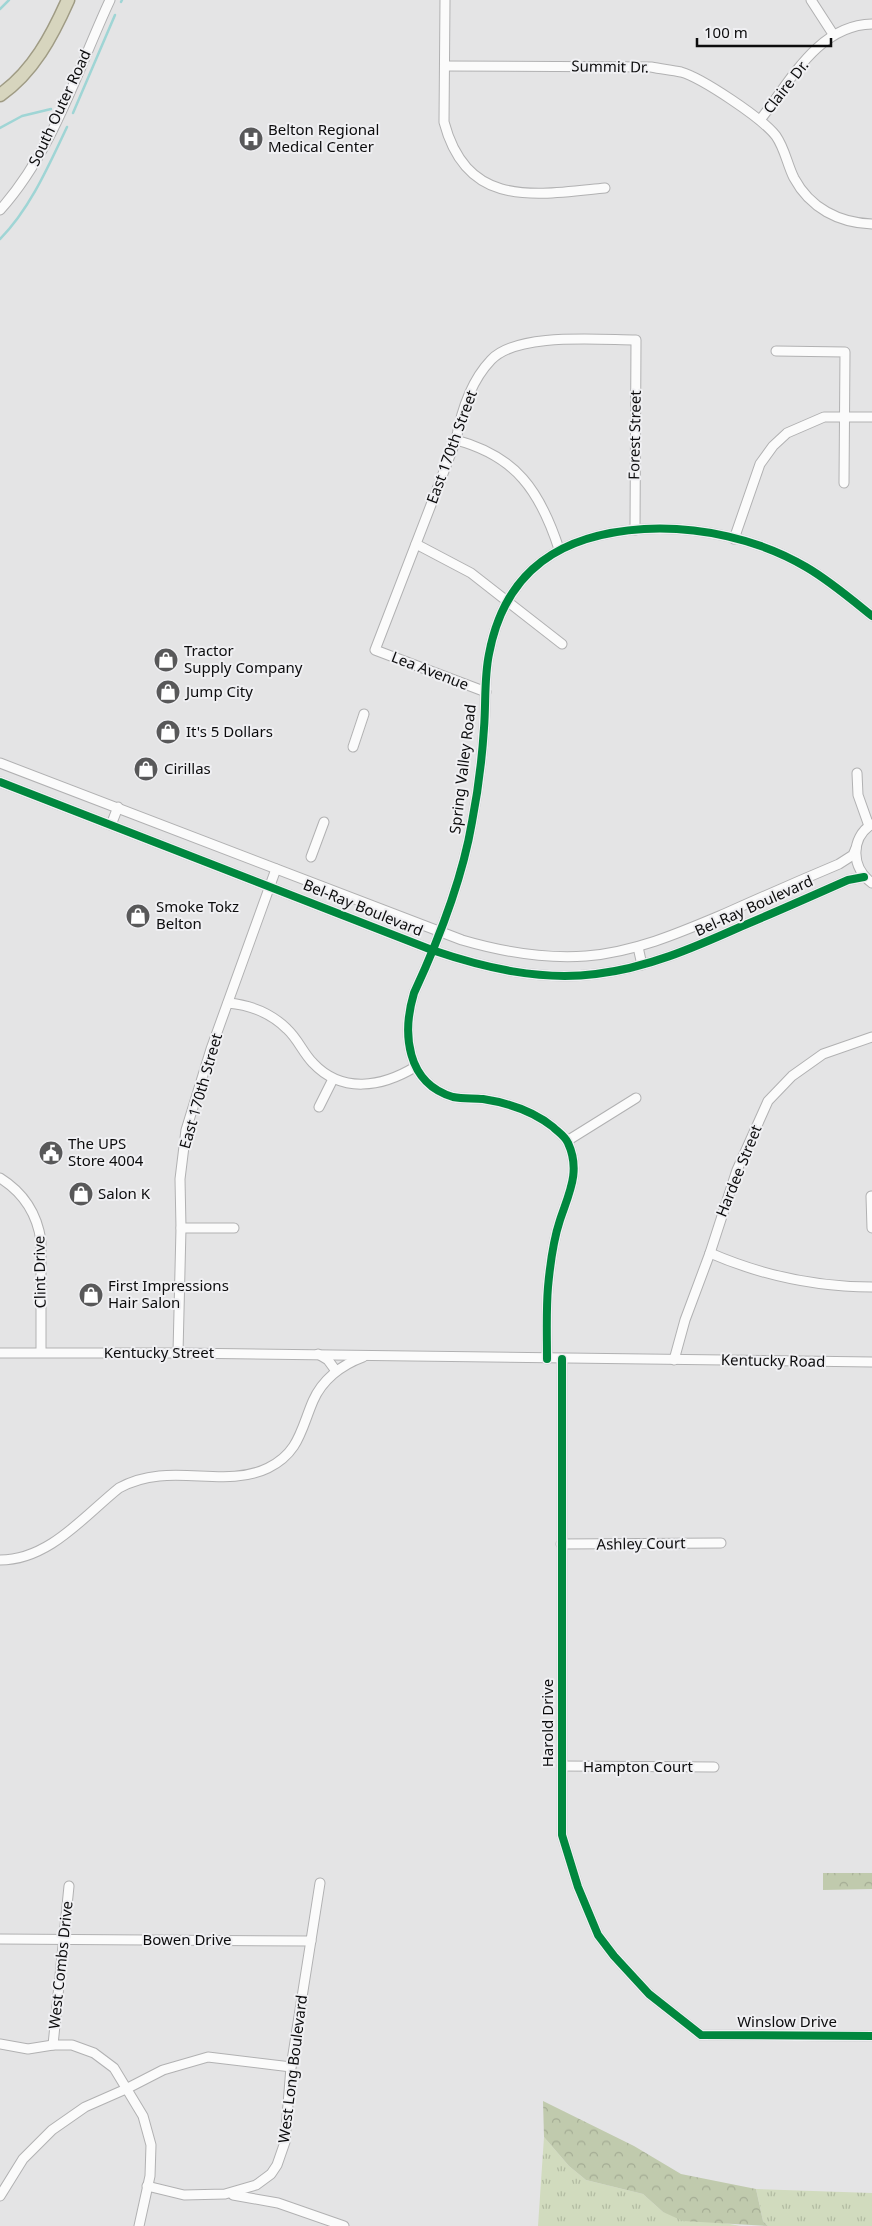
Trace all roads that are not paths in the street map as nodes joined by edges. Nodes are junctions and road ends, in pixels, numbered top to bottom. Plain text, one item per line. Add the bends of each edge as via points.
1 (68, 0) edge
2 (110, 0) edge
3 (445, 0) edge
4 (811, 0) edge
5 (872, 24) edge
6 (833, 34) junction
7 (445, 66) junction
8 (0, 95) edge
9 (760, 120) junction
10 (605, 188) dead end
11 (0, 210) edge
12 (872, 224) edge
13 (636, 340) joint
14 (776, 351) dead end
15 (844, 417) junction
16 (872, 417) edge
17 (456, 440) junction
18 (844, 483) dead end
19 (635, 530) junction
20 (734, 538) junction
21 (416, 544) junction
22 (559, 549) junction
23 (508, 600) junction
24 (872, 616) edge
25 (562, 644) dead end
26 (375, 650) joint
27 (486, 692) junction
28 (364, 714) dead end
29 (353, 747) dead end
30 (0, 763) edge
31 (857, 774) dead end
32 (0, 782) edge
33 (118, 808) junction
34 (324, 822) dead end
35 (111, 825) junction
36 (870, 825) edge
37 (856, 848) junction
38 (311, 857) dead end
39 (276, 868) junction
40 (864, 876) junction
41 (872, 883) edge
42 (269, 886) junction
43 (440, 932) junction
44 (638, 947) junction
45 (432, 950) junction
46 (642, 965) junction
47 (228, 1003) junction
48 (872, 1037) edge
49 (415, 1067) junction
50 (333, 1079) junction
51 (636, 1098) dead end
52 (319, 1107) dead end
53 (567, 1141) junction
54 (0, 1178) edge
55 (871, 1196) dead end
56 (182, 1228) junction
57 (234, 1228) dead end
58 (872, 1228) edge
59 (710, 1253) junction
60 (872, 1287) edge
61 (41, 1352) junction
62 (0, 1353) edge
63 (178, 1353) junction
64 (318, 1354) junction
65 (332, 1354) junction
66 (368, 1355) junction
67 (547, 1359) junction
68 (562, 1359) junction
69 (674, 1360) junction
70 (872, 1362) edge
71 (340, 1369) junction
72 (721, 1543) dead end
73 (561, 1544) junction
74 (0, 1560) edge
75 (562, 1766) junction
76 (714, 1767) dead end
77 (320, 1883) dead end
78 (69, 1886) dead end
79 (0, 1939) edge
80 (63, 1940) junction
81 (311, 1941) junction
82 (701, 2036) joint
83 (872, 2036) edge
84 (0, 2044) edge
85 (53, 2045) junction
86 (291, 2067) junction
87 (126, 2090) junction
88 (147, 2186) junction
89 (251, 2188) junction
90 (225, 2194) junction
91 (0, 2196) edge
92 (263, 2200) junction
93 (139, 2226) edge
94 (344, 2226) edge

1 - 8 highway via 32,65
2 - 11 street, South Outer Road via 42,150 25,179
3 - 7 street
4 - 6 street
5 - 6 street via 850,26
6 - 9 street, Claire Dr. via 815,50
7 - 9 street, Summit Dr. via 659,69 682,73 722,94
7 - 10 street via 444,122 452,146 466,168 495,187 518,194
9 - 12 street, Summit Dr. via 775,135 794,177 811,202 835,216 855,223
13 - 17 street, East 170th Street via 541,340 502,352 492,359 472,390
13 - 19 street, Forest Street
14 - 15 street via 845,352
15 - 16 street
15 - 18 street
15 - 20 street via 824,417 803,424 773,446 760,464
17 - 21 street, East 170th Street
17 - 22 street via 490,452 517,470 551,525
19 - 20 street, Spring Valley Road via 680,528
19 - 22 street, Spring Valley Road via 583,539
20 - 24 street, Spring Valley Road via 806,567
21 - 23 street via 472,573
21 - 26 street, East 170th Street
22 - 23 street, Spring Valley Road via 526,574
23 - 25 street
23 - 27 street, Spring Valley Road via 488,655
26 - 27 street, Lea Avenue
27 - 43 street, Spring Valley Road via 482,753 472,822 454,895
28 - 29 street
30 - 33 street, Bel-Ray Boulevard
31 - 36 street via 858,795
32 - 35 street, Bel-Ray Boulevard
33 - 35 street
33 - 39 street, Bel-Ray Boulevard
34 - 38 street
35 - 42 street, Bel-Ray Boulevard
36 - 37 street, Bel-Ray Boulevard via 858,839
37 - 40 street via 856,863
37 - 44 street, Bel-Ray Boulevard via 853,855 839,864 691,928
39 - 42 street, East 170th Street
39 - 43 street, Bel-Ray Boulevard
40 - 41 street
40 - 46 street, Bel-Ray Boulevard via 692,948
42 - 45 street, Bel-Ray Boulevard
42 - 47 street, East 170th Street
43 - 44 street, Bel-Ray Boulevard via 490,948 535,956 586,956
43 - 45 street, Spring Valley Road
44 - 46 street
45 - 46 street, Bel-Ray Boulevard via 492,969 529,974 570,976
45 - 49 street, Spring Valley Road via 414,993 407,1023
47 - 50 street via 249,1007 275,1019 298,1040 312,1063
47 - 56 street, East 170th Street via 186,1130 180,1179
48 - 59 street, Hardee Street via 823,1054 792,1076 768,1101 737,1170
49 - 50 street via 373,1084 356,1085
49 - 53 street, Spring Valley Road via 441,1091 464,1099 514,1106 545,1122
50 - 52 street
51 - 53 street
53 - 67 street via 574,1162 573,1187 555,1240 548,1287
54 - 61 street, Clint Drive via 29,1204 40,1228
55 - 58 street
56 - 57 street
56 - 63 street, East 170th Street
59 - 60 street via 762,1273 791,1280 828,1286
59 - 69 street, Hardee Street
61 - 62 street, Kentucky Street
61 - 63 street, Kentucky Street
63 - 64 street, Kentucky Street
64 - 65 street, Kentucky Street
64 - 71 street
65 - 66 street, Kentucky Street
65 - 71 street via 342,1361
66 - 67 street
66 - 71 street
67 - 68 street
68 - 69 street
68 - 73 street, Harold Drive
69 - 70 street, Kentucky Road
71 - 74 street via 320,1388 293,1447 268,1468 245,1475 158,1475 132,1481 112,1493 50,1545 13,1560
72 - 73 street, Ashley Court
73 - 75 street, Harold Drive
75 - 76 street, Hampton Court
75 - 82 street, Harold Drive via 562,1835 578,1887 598,1935 649,1994
77 - 81 street, West Long Boulevard
78 - 80 street, West Combs Drive
79 - 80 street, Bowen Drive
80 - 81 street, Bowen Drive
80 - 85 street, West Combs Drive
81 - 86 street, West Long Boulevard
82 - 83 street, Winslow Drive
84 - 85 street via 28,2049
85 - 87 street via 72,2045 94,2052 114,2068
86 - 87 street via 208,2057 163,2070
86 - 89 street, West Long Boulevard via 283,2153 271,2174
87 - 88 street via 148,2129 151,2162
87 - 91 street via 85,2107 52,2130 23,2159
88 - 90 street via 184,2195
88 - 93 street
89 - 90 street, West Long Boulevard
89 - 92 street
90 - 92 street
92 - 94 street

